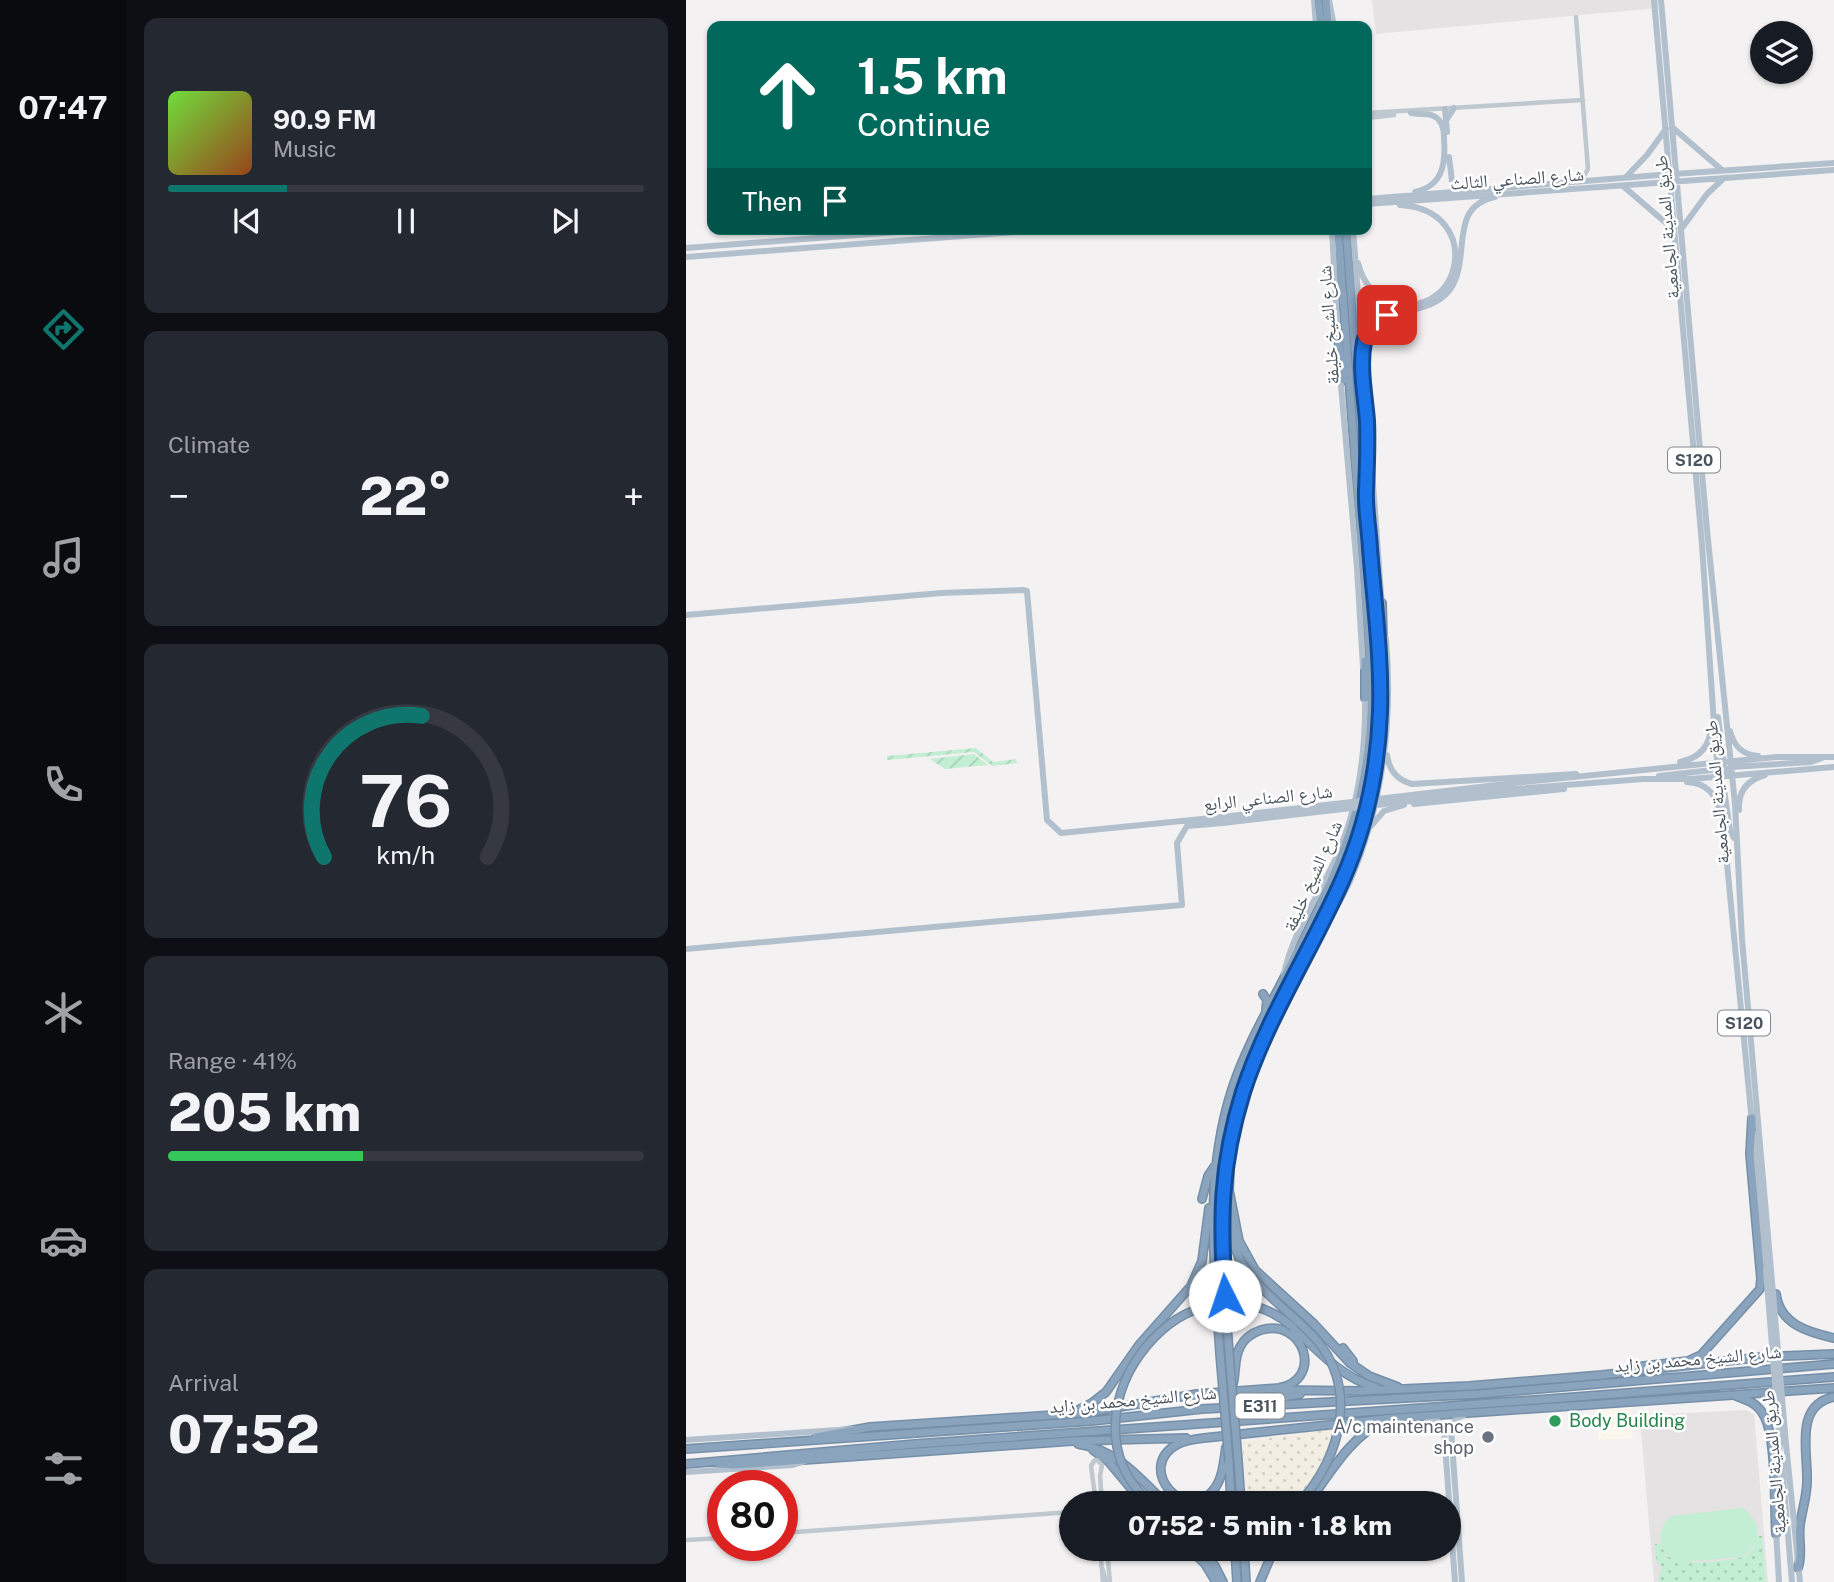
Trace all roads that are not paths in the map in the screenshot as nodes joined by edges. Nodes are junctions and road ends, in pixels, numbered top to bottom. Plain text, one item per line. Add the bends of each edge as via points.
1 (1316, 0) edge
2 (1327, 0) edge
3 (1654, 0) edge
4 (1661, 0) edge
5 (1576, 17) dead end
6 (1318, 21) edge
7 (1328, 21) edge
8 (1333, 21) edge
9 (1583, 100) junction
10 (1454, 108) junction
11 (1442, 109) junction
12 (1411, 113) junction
13 (1372, 116) edge
14 (1372, 116) edge
15 (1446, 121) junction
16 (1669, 128) junction
17 (1833, 167) edge
18 (1588, 169) junction
19 (1724, 175) junction
20 (1625, 178) junction
21 (1673, 178) junction
22 (1598, 180) junction
23 (1581, 181) junction
24 (1621, 186) junction
25 (1485, 190) junction
26 (1505, 193) junction
27 (1406, 199) junction
28 (1372, 202) edge
29 (1677, 230) junction
30 (862, 235) edge
31 (977, 235) edge
32 (1332, 235) edge
33 (1338, 235) edge
34 (1346, 235) edge
35 (1353, 235) edge
36 (837, 237) junction
37 (736, 244) junction
38 (824, 247) junction
39 (686, 248) edge
40 (1354, 251) junction
41 (719, 254) junction
42 (686, 257) edge
43 (1683, 320) junction
44 (1338, 339) junction
45 (1690, 345) junction
46 (1362, 369) junction
47 (1351, 408) junction
48 (1367, 424) junction
49 (1366, 490) junction
50 (1382, 603) junction
51 (686, 615) edge
52 (1367, 629) junction
53 (1713, 697) junction
54 (1365, 698) junction
55 (1380, 699) junction
56 (1725, 721) junction
57 (1386, 738) junction
58 (1777, 757) junction
59 (1822, 757) junction
60 (1834, 757) edge
61 (1706, 763) junction
62 (1665, 767) junction
63 (1834, 767) edge
64 (1725, 768) junction
65 (1774, 771) junction
66 (1595, 775) junction
67 (1651, 777) junction
68 (1643, 779) junction
69 (1592, 783) junction
70 (1514, 786) junction
71 (1721, 790) junction
72 (1223, 820) junction
73 (1725, 825) junction
74 (1368, 831) junction
75 (1735, 836) junction
76 (686, 949) edge
77 (1283, 980) junction
78 (1290, 987) junction
79 (1263, 994) dead end
80 (1266, 1013) junction
81 (1752, 1118) junction
82 (1228, 1149) junction
83 (1214, 1167) junction
84 (1228, 1190) junction
85 (1213, 1195) junction
86 (1202, 1199) dead end
87 (1768, 1271) junction
88 (1834, 1338) edge
89 (1343, 1348) dead end
90 (1834, 1354) edge
91 (1834, 1364) edge
92 (1363, 1372) junction
93 (1576, 1377) junction
94 (1834, 1377) edge
95 (1232, 1388) junction
96 (1834, 1389) edge
97 (1249, 1390) junction
98 (1388, 1390) junction
99 (1406, 1390) junction
100 (1329, 1391) junction
101 (1732, 1395) junction
102 (1834, 1397) edge
103 (1549, 1399) junction
104 (1618, 1403) junction
105 (1240, 1407) junction
106 (1469, 1413) junction
107 (1067, 1414) junction
108 (1422, 1416) junction
109 (1395, 1418) junction
110 (855, 1429) junction
111 (1204, 1438) junction
112 (686, 1440) edge
113 (802, 1440) junction
114 (1055, 1443) junction
115 (1783, 1445) junction
116 (686, 1449) edge
117 (1446, 1454) junction
118 (807, 1460) junction
119 (710, 1462) junction
120 (1226, 1462) junction
121 (686, 1464) edge
122 (686, 1472) edge
123 (1454, 1472) junction
124 (1094, 1491) edge
125 (1101, 1491) edge
126 (1135, 1491) edge
127 (1137, 1491) edge
128 (1153, 1491) edge
129 (1230, 1491) edge
130 (1240, 1491) edge
131 (1308, 1491) edge
132 (1318, 1491) edge
133 (1059, 1512) edge
134 (798, 1532) edge
135 (1776, 1534) junction
136 (707, 1539) edge
137 (686, 1540) edge
138 (1101, 1561) edge
139 (1107, 1561) edge
140 (1198, 1561) edge
141 (1211, 1561) edge
142 (1236, 1561) edge
143 (1245, 1561) edge
144 (1269, 1561) edge
145 (1798, 1568) junction
146 (1106, 1582) edge
147 (1214, 1582) edge
148 (1223, 1582) edge
149 (1237, 1582) edge
150 (1246, 1582) edge
151 (1260, 1582) edge
152 (1455, 1582) edge
153 (1462, 1582) edge
154 (1779, 1582) edge
155 (1792, 1582) edge
156 (1800, 1582) edge

1 - 6 highway
2 - 7 highway
2 - 8 main road
3 - 16 main road, طريق المدينة الجامعية / S120
4 - 16 main road, طريق المدينة الجامعية / S120
5 - 9 street
9 - 10 street
9 - 18 street
10 - 11 street
10 - 15 main road
11 - 12 street
11 - 13 street
11 - 15 main road
12 - 14 street
12 - 27 main road via 1440,121 1445,161 1433,184
15 - 25 main road via 1452,181 1458,187
16 - 19 main road
16 - 20 main road
16 - 21 main road, طريق المدينة الجامعية / S120
17 - 19 main road
18 - 22 street
18 - 23 street
19 - 21 main road
19 - 29 main road
20 - 21 main road, شارع الصناعي الثالث
20 - 22 main road, شارع الصناعي الثالث
21 - 24 main road, شارع الصناعي الثالث
21 - 29 main road, طريق المدينة الجامعية / S120
22 - 23 main road, شارع الصناعي الثالث
23 - 25 main road, شارع الصناعي الثالث
24 - 26 main road, شارع الصناعي الثالث
24 - 29 main road
25 - 27 main road, شارع الصناعي الثالث
26 - 27 main road, شارع الصناعي الثالث
26 - 46 main road via 1480,202 1469,212 1463,226 1459,273 1443,298 1428,307 1387,315 1373,324 1364,341
27 - 28 main road, شارع الصناعي الثالث
27 - 40 main road via 1437,216 1453,239 1453,271 1437,295 1411,304 1382,298 1365,282
29 - 43 main road, طريق المدينة الجامعية / S120
29 - 45 main road, طريق المدينة الجامعية / S120
30 - 36 main road
31 - 38 main road
32 - 44 main road
33 - 47 highway, شارع الشيخ خليفة
34 - 49 highway, شارع الشيخ خليفة
35 - 40 main road
36 - 37 main road
36 - 38 main road
37 - 39 main road
37 - 41 main road via 735,249
38 - 41 main road
40 - 46 main road
41 - 42 main road
43 - 45 main road
43 - 53 main road, طريق المدينة الجامعية / S120
44 - 47 highway
44 - 54 main road
45 - 56 main road, طريق المدينة الجامعية / S120
46 - 48 main road
47 - 52 highway, شارع الشيخ خليفة
48 - 49 highway
48 - 50 main road
49 - 55 highway, شارع الشيخ خليفة
50 - 55 highway via 1384,679
50 - 57 main road via 1389,690
51 - 72 main road, شارع الصناعي الرابع via 941,593 1027,591 1047,820 1061,833
52 - 54 highway
52 - 77 highway, شارع الشيخ خليفة via 1372,715 1360,803 1331,884
53 - 62 main road via 1706,747 1690,760
53 - 64 main road
54 - 77 main road via 1360,772 1348,822 1337,856 1288,956
55 - 78 highway, شارع الشيخ خليفة via 1376,761 1360,833
56 - 58 main road via 1740,750
56 - 64 main road, طريق المدينة الجامعية / S120
57 - 66 main road via 1391,770 1412,785
57 - 74 main road
58 - 59 main road
58 - 64 main road
59 - 60 main road
59 - 64 main road via 1811,762
61 - 62 main road, شارع الصناعي الرابع
61 - 64 main road
61 - 67 main road via 1702,769
62 - 66 main road, شارع الصناعي الرابع
63 - 65 main road
64 - 65 main road
64 - 67 main road
64 - 68 main road, شارع الصناعي الرابع via 1680,779
64 - 71 main road, طريق المدينة الجامعية / S120
64 - 75 main road, طريق المدينة الجامعية / S120
65 - 75 main road via 1752,779 1742,790
66 - 70 main road, شارع الصناعي الرابع
67 - 68 main road
68 - 69 main road, شارع الصناعي الرابع
68 - 73 main road via 1706,787 1717,801
69 - 70 main road, شارع الصناعي الرابع
69 - 74 main road via 1398,806 1380,814
70 - 72 main road, شارع الصناعي الرابع, bridge
71 - 73 main road, طريق المدينة الجامعية / S120
71 - 75 main road via 1725,791 1730,830
72 - 76 main road, شارع الصناعي الرابع via 1188,826 1177,843 1182,905
73 - 81 main road, طريق المدينة الجامعية / S120
74 - 78 main road via 1345,890
75 - 87 main road, طريق المدينة الجامعية / S120
77 - 80 highway, شارع الشيخ خليفة
78 - 82 highway, شارع الشيخ خليفة via 1249,1076
79 - 80 highway
80 - 83 highway, شارع الشيخ خليفة via 1231,1091
81 - 87 main road, طريق المدينة الجامعية / S120
81 - 93 highway via 1751,1166 1761,1279 1757,1294 1697,1358
82 - 84 highway
82 - 95 highway, شارع الشيخ خليفة, bridge via 1221,1225
83 - 85 highway, شارع الشيخ خليفة
83 - 86 highway
84 - 92 highway via 1236,1231 1251,1264
84 - 131 highway, bridge via 1230,1229 1239,1258 1253,1278 1321,1345 1339,1381 1341,1416 1333,1450
85 - 107 highway via 1202,1261 1191,1286 1139,1345 1106,1392 1092,1404
85 - 120 highway, شارع الشيخ خليفة, bridge
87 - 88 highway via 1784,1316 1800,1327
87 - 115 main road, طريق المدينة الجامعية / S120, bridge
89 - 92 highway
90 - 93 highway
91 - 105 highway, شارع الشيخ محمد بن زايد / E311 via 1479,1394
92 - 99 highway
93 - 99 highway
94 - 103 highway, شارع الشيخ محمد بن زايد / E311
95 - 97 highway, bridge via 1237,1354 1244,1342 1262,1330 1289,1333 1303,1349 1304,1367 1295,1381 1284,1387
95 - 130 highway, bridge
96 - 101 highway
97 - 100 highway
97 - 107 highway
98 - 99 highway
98 - 100 highway
98 - 127 highway, bridge via 1343,1373 1293,1327 1261,1308 1223,1303 1187,1312 1151,1340 1126,1380 1118,1404 1117,1447
100 - 105 highway
101 - 104 highway
101 - 135 highway via 1756,1406 1767,1422
102 - 145 highway via 1818,1404 1806,1425 1807,1479
103 - 104 highway
103 - 119 highway, شارع الشيخ محمد بن زايد / E311
104 - 106 highway
105 - 113 highway, شارع الشيخ محمد بن زايد / E311
106 - 108 highway
106 - 123 main road via 1457,1418 1452,1427
107 - 110 highway
108 - 109 highway
108 - 117 main road via 1442,1425
109 - 111 highway
109 - 132 highway via 1362,1435
110 - 112 main road
110 - 113 highway
111 - 114 highway
111 - 120 highway via 1179,1443 1166,1455 1161,1471 1168,1490 1182,1500 1204,1498 1216,1487
113 - 116 highway, شارع الشيخ محمد بن زايد / E311
114 - 118 highway
114 - 126 highway via 1100,1454
114 - 128 highway via 1100,1449 1117,1458
115 - 135 main road via 1778,1459
115 - 145 main road, طريق المدينة الجامعية / S120
115 - 155 main road, طريق المدينة الجامعية / S120
117 - 123 main road
117 - 152 main road
118 - 119 highway
118 - 122 main road via 793,1465
119 - 121 highway, شارع الشيخ محمد بن زايد / E311
120 - 129 highway
123 - 153 main road
124 - 125 street via 1091,1466 1097,1460 1102,1465
133 - 134 street
135 - 154 main road
136 - 137 street
138 - 146 street
139 - 146 street
140 - 147 highway
141 - 148 highway
142 - 149 highway
143 - 150 highway
144 - 151 highway
145 - 156 main road, طريق المدينة الجامعية / S120

